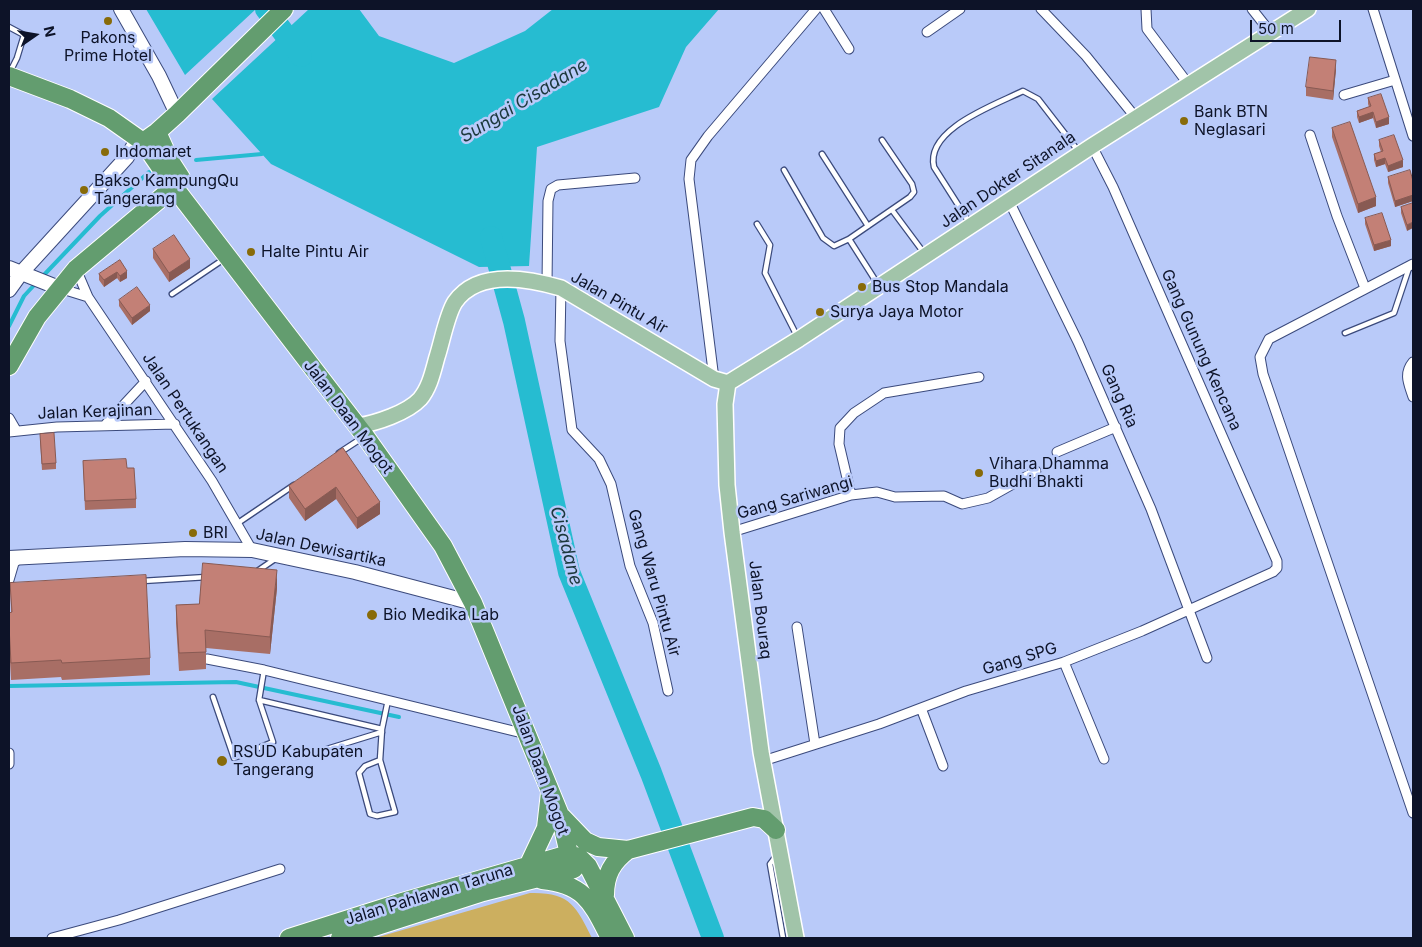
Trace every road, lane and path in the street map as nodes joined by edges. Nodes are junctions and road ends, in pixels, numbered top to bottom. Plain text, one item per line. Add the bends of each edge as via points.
1 (120, 9) edge
2 (284, 9) edge
3 (816, 9) edge
4 (824, 9) edge
5 (960, 9) edge
6 (1041, 9) edge
7 (1146, 9) edge
8 (1252, 9) edge
9 (1308, 9) edge
10 (1373, 9) edge
11 (9, 28) edge
12 (927, 32) dead end
13 (1271, 33) junction
14 (849, 49) dead end
15 (9, 75) edge
16 (1394, 80) junction
17 (1189, 85) junction
18 (1344, 95) dead end
19 (177, 114) junction
20 (1136, 118) junction
21 (1310, 134) dead end
22 (1413, 136) edge
23 (146, 137) junction
24 (882, 140) dead end
25 (1086, 150) junction
26 (822, 154) dead end
27 (784, 170) dead end
28 (635, 178) dead end
29 (174, 187) junction
30 (1009, 201) junction
31 (892, 210) junction
32 (201, 221) junction
33 (757, 224) dead end
34 (868, 226) junction
35 (971, 226) junction
36 (849, 239) junction
37 (926, 256) junction
38 (227, 257) junction
39 (1411, 265) edge
40 (76, 270) junction
41 (19, 271) edge
42 (548, 284) junction
43 (880, 286) junction
44 (57, 287) junction
45 (1365, 288) junction
46 (9, 290) edge
47 (172, 294) dead end
48 (88, 297) junction
49 (1345, 333) dead end
50 (799, 339) junction
51 (1413, 362) edge
52 (9, 366) edge
53 (979, 377) dead end
54 (146, 381) junction
55 (721, 381) junction
56 (1413, 397) edge
57 (9, 418) edge
58 (175, 424) junction
59 (105, 425) junction
60 (1116, 427) junction
61 (13, 431) edge
62 (361, 431) junction
63 (1057, 452) dead end
64 (336, 455) edge
65 (1036, 471) dead end
66 (296, 484) edge
67 (851, 495) junction
68 (238, 524) junction
69 (732, 532) junction
70 (252, 550) junction
71 (280, 556) junction
72 (14, 558) edge
73 (1277, 568) joint
74 (252, 575) edge
75 (213, 577) edge
76 (9, 580) edge
77 (135, 581) edge
78 (473, 603) junction
79 (1190, 609) junction
80 (797, 627) dead end
81 (1207, 658) dead end
82 (206, 659) edge
83 (1064, 662) junction
84 (264, 673) junction
85 (668, 690) dead end
86 (213, 697) dead end
87 (259, 699) junction
88 (388, 702) junction
89 (921, 708) junction
90 (382, 729) junction
91 (529, 735) junction
92 (815, 744) junction
93 (9, 753) edge
94 (314, 754) dead end
95 (1104, 759) dead end
96 (380, 760) junction
97 (763, 760) junction
98 (9, 764) edge
99 (943, 766) dead end
100 (550, 788) junction
101 (1413, 813) edge
102 (560, 814) junction
103 (778, 841) junction
104 (632, 849) junction
105 (569, 854) junction
106 (588, 866) junction
107 (280, 869) dead end
108 (532, 872) junction
109 (564, 872) junction
110 (605, 895) junction
111 (52, 938) edge
112 (289, 938) edge
113 (340, 938) edge
114 (610, 938) edge
115 (625, 938) edge
116 (783, 938) edge
117 (796, 938) edge

1 - 19 street
2 - 19 highway
3 - 55 street via 691,160 688,179
4 - 14 street
5 - 12 street
6 - 20 street via 1086,56
7 - 17 street via 1147,29
8 - 13 street
9 - 13 main road, Jalan Dokter Sitanala
10 - 16 street
11 - 15 lane via 24,35
13 - 17 main road, Jalan Dokter Sitanala
15 - 23 highway, Jalan Daan Mogot via 70,99
16 - 18 street
16 - 22 street
17 - 20 main road, Jalan Dokter Sitanala
19 - 23 highway
20 - 25 main road, Jalan Dokter Sitanala
21 - 45 street
23 - 29 highway, Jalan Daan Mogot
23 - 32 highway via 170,161 193,197
23 - 41 street
24 - 31 lane via 914,192
25 - 30 main road, Jalan Dokter Sitanala
25 - 35 lane via 1038,99 1023,91 953,127 942,137 931,158
25 - 73 street, Gang Gunung Kencana via 1113,187 1277,561
26 - 34 lane
27 - 36 lane via 823,238 834,246
28 - 42 street, Gang Waru Pintu Air via 558,185 550,189
29 - 32 highway, Jalan Daan Mogot
29 - 40 highway
30 - 35 main road, Jalan Dokter Sitanala
30 - 60 street, Gang Ria
31 - 34 lane
31 - 37 lane
32 - 38 highway, Jalan Daan Mogot
33 - 50 lane via 770,245 764,273
34 - 36 lane
35 - 37 main road, Jalan Dokter Sitanala
36 - 43 lane
37 - 43 main road, Jalan Dokter Sitanala
38 - 47 lane
38 - 62 highway, Jalan Daan Mogot
39 - 45 street
39 - 49 lane via 1394,313
40 - 44 highway
40 - 48 street, Jalan Pertukangan
41 - 44 street
41 - 46 street
42 - 55 main road, Jalan Pintu Air
42 - 62 main road, Jalan Pintu Air via 510,279 480,282 468,287 454,304 429,384 419,400
42 - 85 street, Gang Waru Pintu Air via 560,341 572,430 599,459 611,484 630,566 653,624
43 - 50 main road, Jalan Dokter Sitanala
44 - 48 street
44 - 52 highway
45 - 101 street via 1269,339 1260,357 1262,374
48 - 54 street, Jalan Pertukangan
50 - 55 main road, Jalan Dokter Sitanala
51 - 56 street via 1407,377
53 - 67 street via 884,393 854,413 840,428 839,444
54 - 58 street, Jalan Pertukangan
54 - 59 street
55 - 69 main road, Jalan Bouraq
57 - 61 street, Jalan Kerajinan
58 - 59 street, Jalan Kerajinan
58 - 68 street, Jalan Pertukangan
59 - 61 street, Jalan Kerajinan
60 - 63 street
60 - 79 street, Gang Ria
62 - 64 lane
62 - 78 highway, Jalan Daan Mogot via 443,546
65 - 67 street, Gang Sariwangi via 988,498 962,504 944,496 895,498 877,492
66 - 68 lane
67 - 69 street, Gang Sariwangi
68 - 70 street, Jalan Pertukangan
69 - 97 main road, Jalan Bouraq
70 - 71 street, Jalan Dewisartika
70 - 72 street, Jalan Dewisartika via 185,549
71 - 74 lane
71 - 78 street, Jalan Dewisartika
72 - 76 street
73 - 79 street, Gang SPG
75 - 77 lane
78 - 91 highway, Jalan Daan Mogot
79 - 81 street, Gang Ria
79 - 83 street, Gang SPG
80 - 92 street
82 - 84 street
83 - 89 street, Gang SPG
83 - 95 street
84 - 87 lane
84 - 88 street
86 - 87 lane via 234,758 273,742
87 - 90 lane
88 - 90 lane
88 - 91 street
89 - 92 street, Gang SPG
89 - 99 street
90 - 94 lane
90 - 96 lane
91 - 100 highway, Jalan Daan Mogot
92 - 97 street, Gang SPG
93 - 98 street
96 - 96 lane via 395,812 377,816 370,814 359,773 365,766
97 - 103 main road, Jalan Bouraq
100 - 102 highway, Jalan Daan Mogot
100 - 108 highway via 546,828
102 - 104 highway via 574,831 598,847
102 - 105 highway, Jalan Daan Mogot
103 - 104 highway via 759,816
103 - 116 lane via 770,864
103 - 117 main road, Jalan Bouraq
104 - 110 highway via 617,858 609,869
105 - 106 highway, Jalan Daan Mogot via 579,856
105 - 108 highway, Jalan Pahlawan Taruna
105 - 109 highway, Jalan Daan Mogot
106 - 109 highway, Jalan Pahlawan Taruna
106 - 110 highway, Jalan Daan Mogot
107 - 111 street
108 - 109 highway, Jalan Pahlawan Taruna
108 - 112 highway, Jalan Pahlawan Taruna
108 - 113 highway, Jalan Pahlawan Taruna via 483,892
108 - 114 highway via 582,892 590,900
110 - 115 highway, Jalan Daan Mogot

